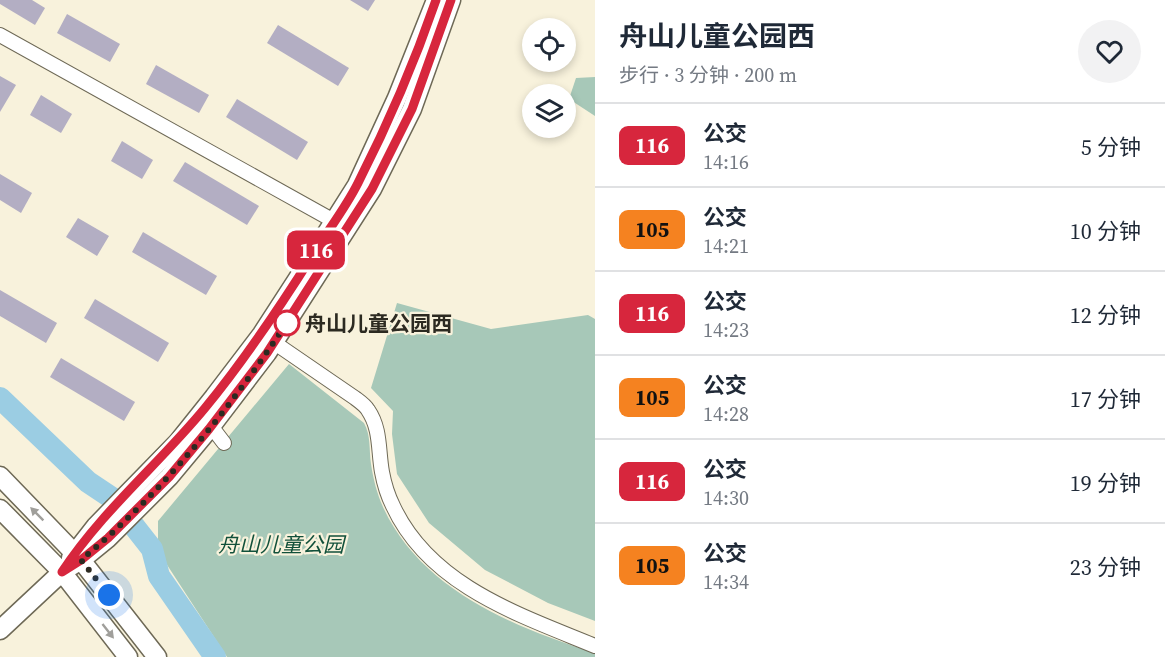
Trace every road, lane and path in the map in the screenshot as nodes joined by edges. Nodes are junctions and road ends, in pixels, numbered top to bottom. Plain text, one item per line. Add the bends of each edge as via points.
1 (436, 0) edge
2 (451, 0) edge
3 (0, 35) edge
4 (334, 221) junction
5 (268, 338) junction
6 (211, 426) junction
7 (224, 443) dead end
8 (0, 476) edge
9 (0, 508) edge
10 (102, 532) junction
11 (78, 556) junction
12 (62, 572) junction
13 (0, 630) edge
14 (595, 646) edge
15 (128, 657) edge
16 (157, 657) edge

1 - 4 street via 357,185
2 - 5 street via 412,109 372,189
3 - 4 street
4 - 5 street
5 - 6 street
5 - 10 street via 178,442 135,485
5 - 14 street via 368,409 378,431 382,472 393,506 432,558 480,595
6 - 7 street
6 - 10 street via 147,499
11 -> 8 street
9 - 12 street
10 - 11 street
11 - 12 street
11 - 16 street
12 - 13 street
12 -> 15 street

